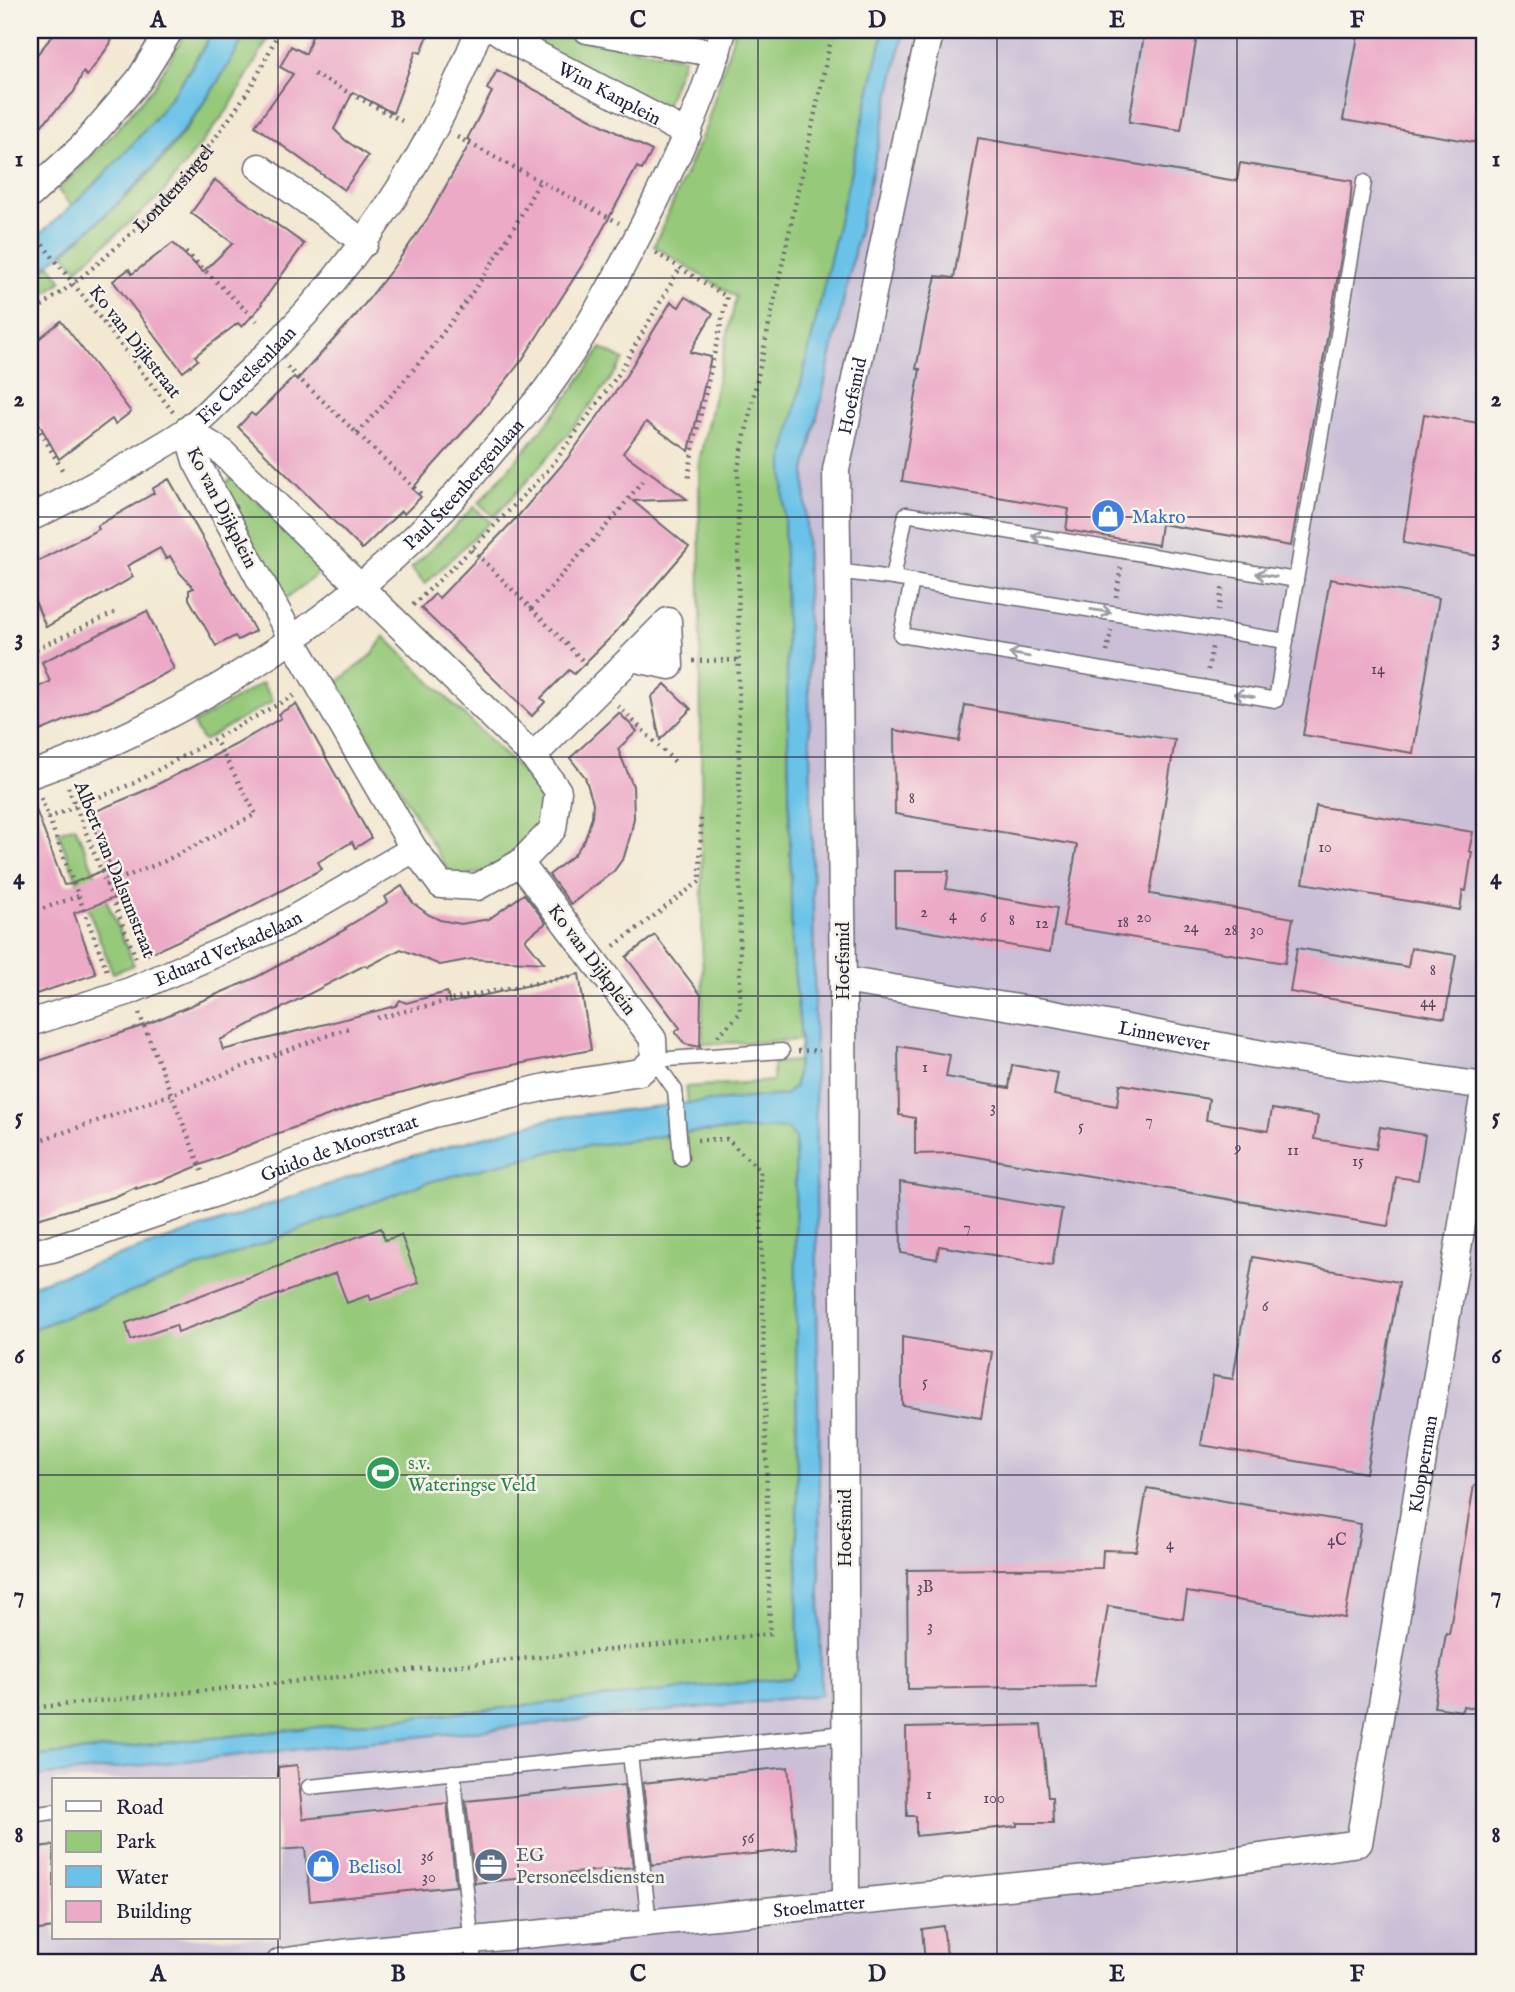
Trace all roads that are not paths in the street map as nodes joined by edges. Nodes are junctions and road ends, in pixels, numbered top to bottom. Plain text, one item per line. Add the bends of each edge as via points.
1 (170, 30) edge
2 (479, 30) edge
3 (496, 30) edge
4 (587, 30) edge
5 (931, 30) edge
6 (720, 42) edge
7 (688, 134) junction
8 (259, 167) dead end
9 (1364, 182) dead end
10 (30, 195) edge
11 (365, 243) junction
12 (187, 430) junction
13 (30, 518) edge
14 (836, 571) junction
15 (892, 578) junction
16 (1296, 580) junction
17 (912, 581) junction
18 (360, 586) junction
19 (292, 639) junction
20 (1286, 641) junction
21 (631, 658) junction
22 (533, 756) junction
23 (31, 774) edge
24 (414, 849) junction
25 (520, 863) junction
26 (843, 980) junction
27 (30, 1023) edge
28 (782, 1051) dead end
29 (654, 1060) junction
30 (1485, 1086) edge
31 (681, 1158) dead end
32 (30, 1253) edge
33 (845, 1733) junction
34 (630, 1754) junction
35 (453, 1772) junction
36 (309, 1787) dead end
37 (52, 1812) edge
38 (30, 1815) edge
39 (1359, 1843) joint
40 (846, 1902) junction
41 (649, 1923) junction
42 (473, 1952) edge
43 (280, 1962) edge

1 - 10 street via 139,80 83,146
2 - 11 street, Fie Carelsenlaan via 427,144
3 - 7 street, Wim Kanplein
4 - 6 street
5 - 14 street, Hoefsmid via 836,470
6 - 7 street, Paul Steenbergenlaan
7 - 18 street, Paul Steenbergenlaan via 630,233 603,301 545,390 438,514
8 - 11 street
9 - 16 lane
11 - 12 street, Fie Carelsenlaan via 271,352
12 - 13 street, Fie Carelsenlaan
12 - 18 street, Ko van Dijkplein via 221,451
12 - 19 street, Ko van Dijkplein via 196,461
14 - 15 lane
14 - 26 street, Hoefsmid
16 -> 15 lane via 906,514
15 - 17 lane
16 - 20 lane
17 -> 20 lane
20 -> 17 lane via 1276,700 901,635
18 - 19 street, Paul Steenbergenlaan
18 - 22 street, Ko van Dijkplein
19 - 23 street, Paul Steenbergenlaan via 163,718
19 - 24 street, Ko van Dijkplein
21 - 21 street via 668,621 670,666
21 - 22 street
22 - 25 street, Ko van Dijkplein via 558,791 554,829
24 - 25 street, Ko van Dijkplein via 441,885 477,887
24 - 27 street, Eduard Verkadelaan via 284,924 131,990
25 - 29 street, Ko van Dijkplein via 653,1039
26 - 30 street, Linnewever via 1268,1055
26 - 33 street, Hoefsmid
28 - 29 lane
29 - 31 lane via 675,1090
29 - 32 street, Guido de Moorstraat via 640,1072 546,1087 434,1114 210,1195
30 - 39 street, Klopperman
33 - 34 lane
33 - 40 street, Hoefsmid
34 - 35 lane
34 - 41 lane
35 - 36 lane
35 - 42 lane
37 - 38 lane
39 - 40 street, Stoelmatter via 1148,1873
40 - 41 street, Stoelmatter
41 - 42 street, Stoelmatter
42 - 43 street, Stoelmatter via 342,1953

